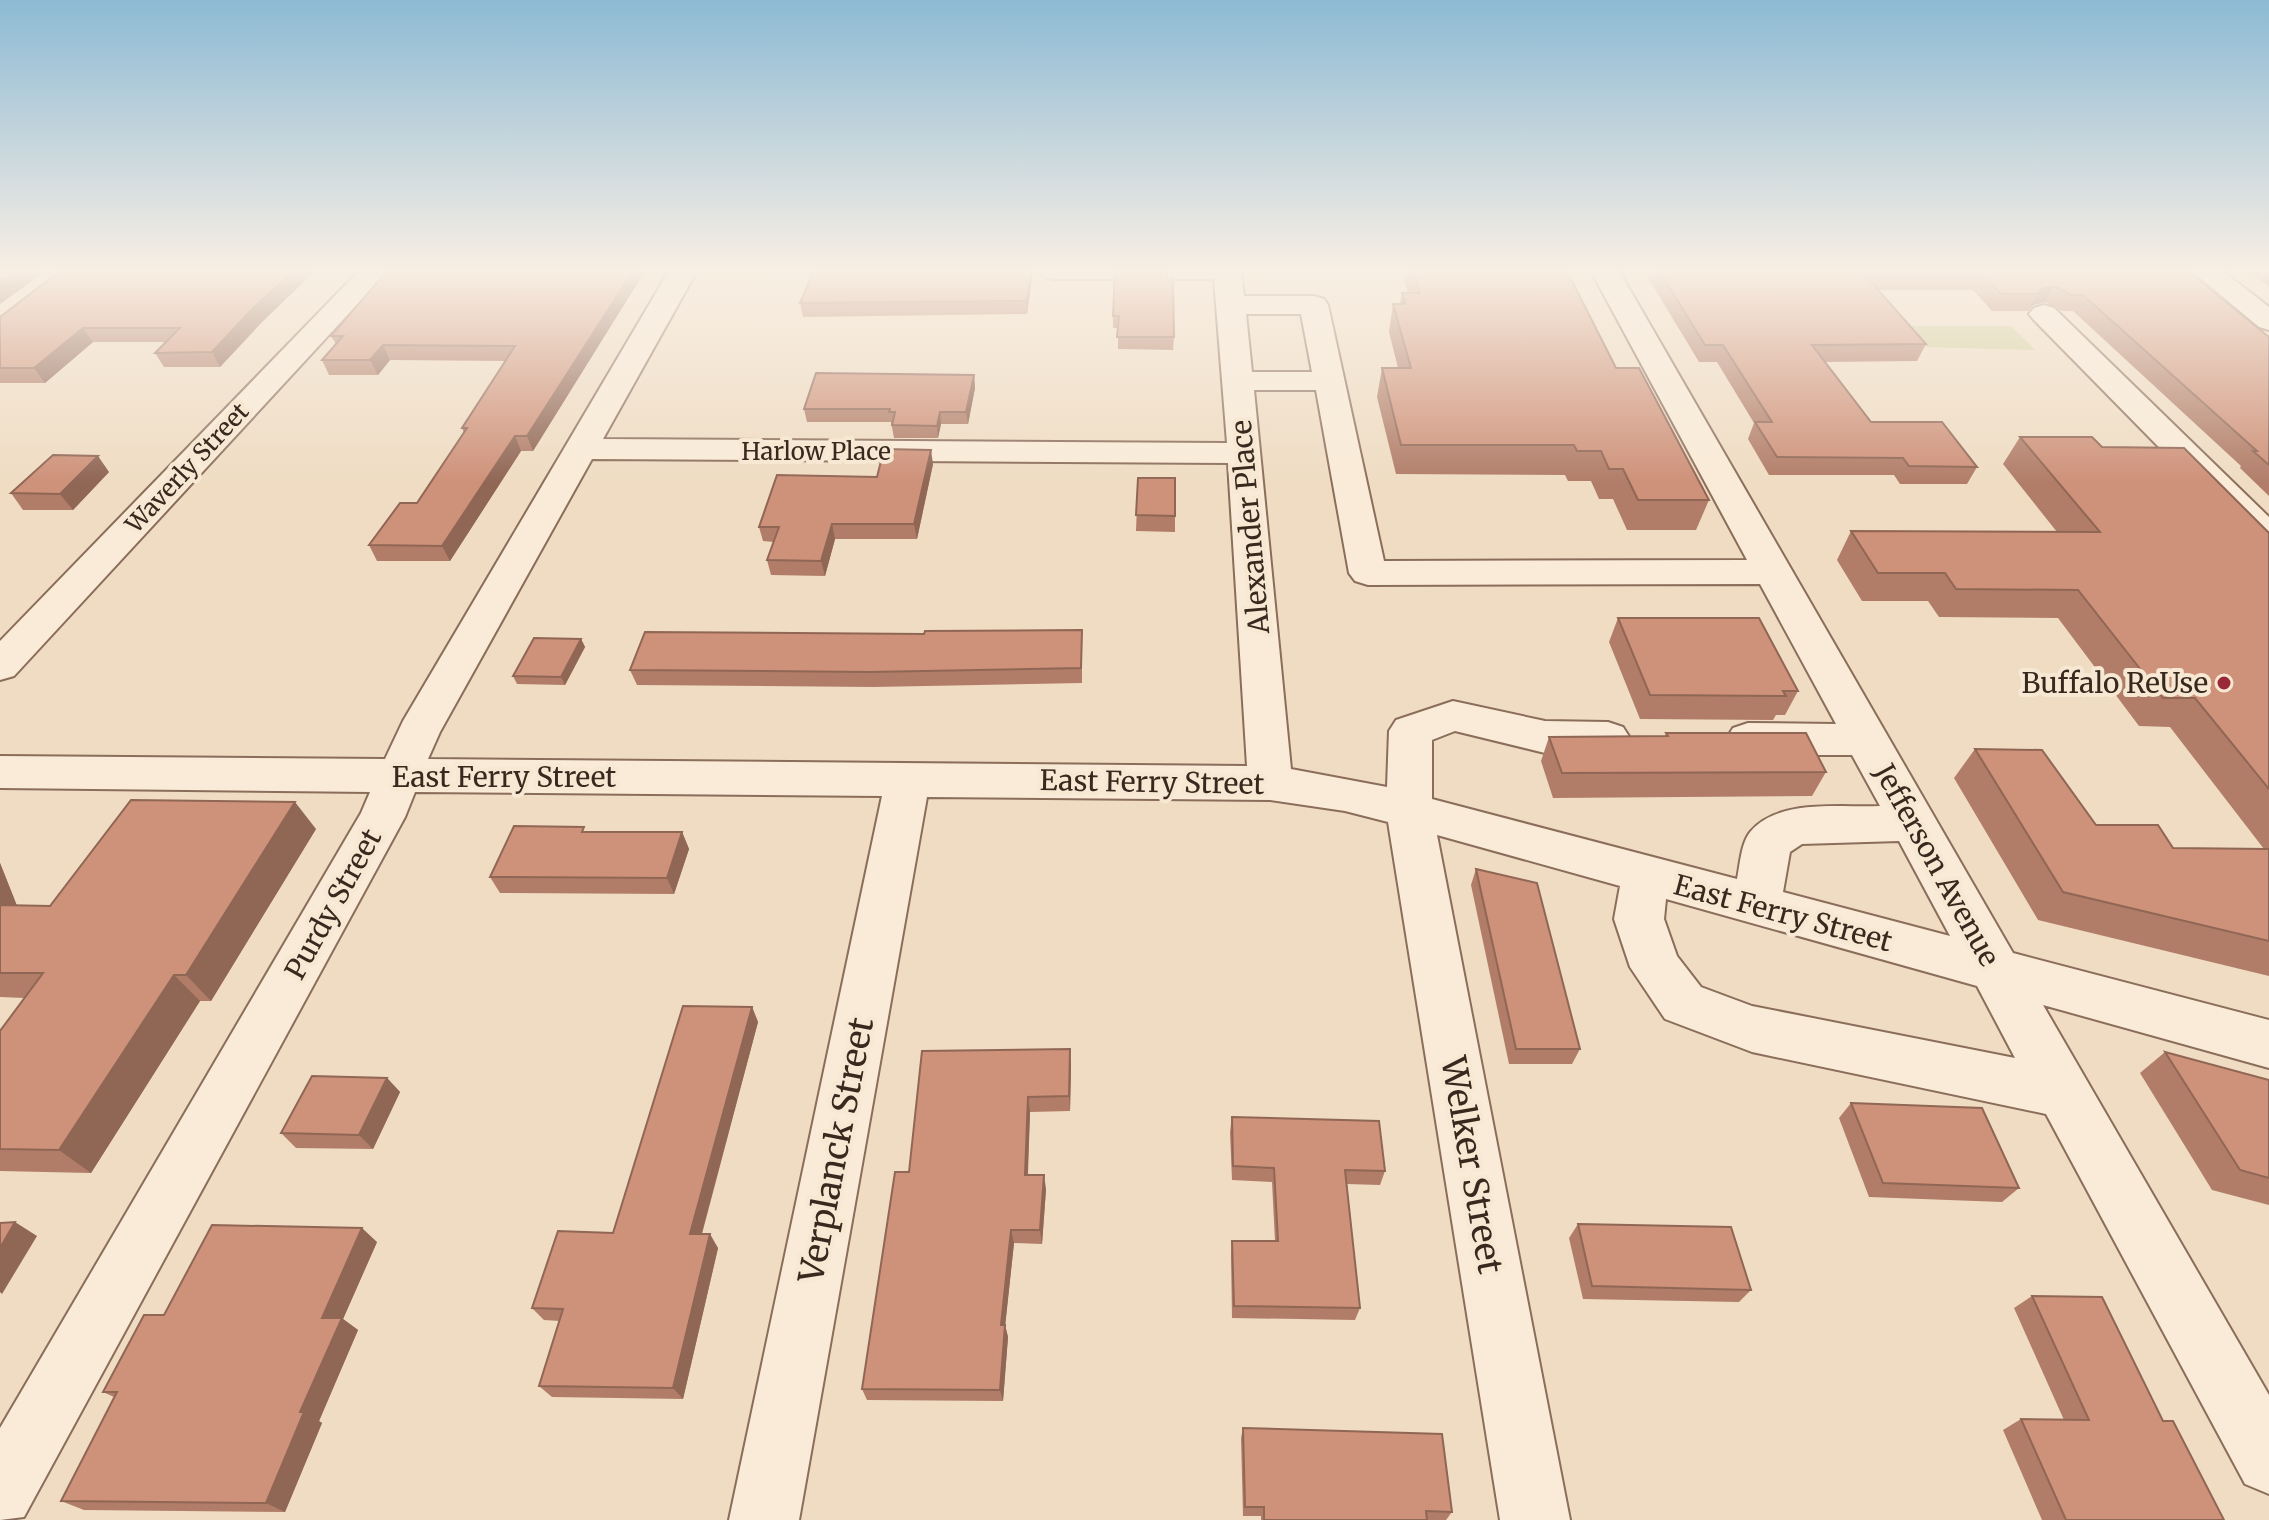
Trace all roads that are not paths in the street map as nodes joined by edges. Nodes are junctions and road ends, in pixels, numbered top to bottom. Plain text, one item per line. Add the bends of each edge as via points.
1 (307, 342) edge
2 (642, 342) edge
3 (1234, 342) edge
4 (1322, 342) edge
5 (1644, 342) edge
6 (2072, 342) edge
7 (1238, 381) junction
8 (1330, 381) junction
9 (580, 449) junction
10 (1244, 453) junction
11 (2269, 538) edge
12 (1772, 572) junction
13 (0, 666) edge
14 (1655, 738) edge
15 (1702, 739) edge
16 (1868, 740) junction
17 (0, 772) edge
18 (399, 776) junction
19 (908, 780) junction
20 (1270, 783) junction
21 (1409, 810) junction
22 (1914, 823) junction
23 (1646, 875) junction
24 (1756, 905) junction
25 (1994, 969) junction
26 (2269, 1044) edge
27 (2062, 1092) junction
28 (2269, 1460) edge
29 (0, 1493) edge
30 (764, 1520) edge
31 (1535, 1520) edge

1 - 13 street, Waverly Street
2 - 9 street, Purdy Street
3 - 7 street, Alexander Place
4 - 8 street
5 - 12 street, Jefferson Avenue
6 - 11 street
7 - 8 street
7 - 10 street, Alexander Place
8 - 12 street via 1368,573
9 - 10 street, Harlow Place
9 - 18 street, Purdy Street via 418,732
10 - 20 street, Alexander Place
12 - 16 street, Jefferson Avenue
14 - 21 street, Welker Street via 1545,737 1453,716 1411,731
15 - 16 street
16 - 22 street, Jefferson Avenue
17 - 18 street, East Ferry Street
18 - 19 street, East Ferry Street
18 - 29 street, Purdy Street via 382,817
19 - 20 street, East Ferry Street
19 - 30 street, Verplanck Street
20 - 21 street, East Ferry Street
21 - 23 street, East Ferry Street
21 - 31 street, Welker Street
22 - 24 street via 1793,827 1768,843
22 - 25 street, Jefferson Avenue
23 - 24 street, East Ferry Street
23 - 27 street via 1639,919 1655,967 1683,1003 1752,1029
24 - 25 street, East Ferry Street
25 - 26 street, East Ferry Street
25 - 27 street, Jefferson Avenue
27 - 28 street, Jefferson Avenue

